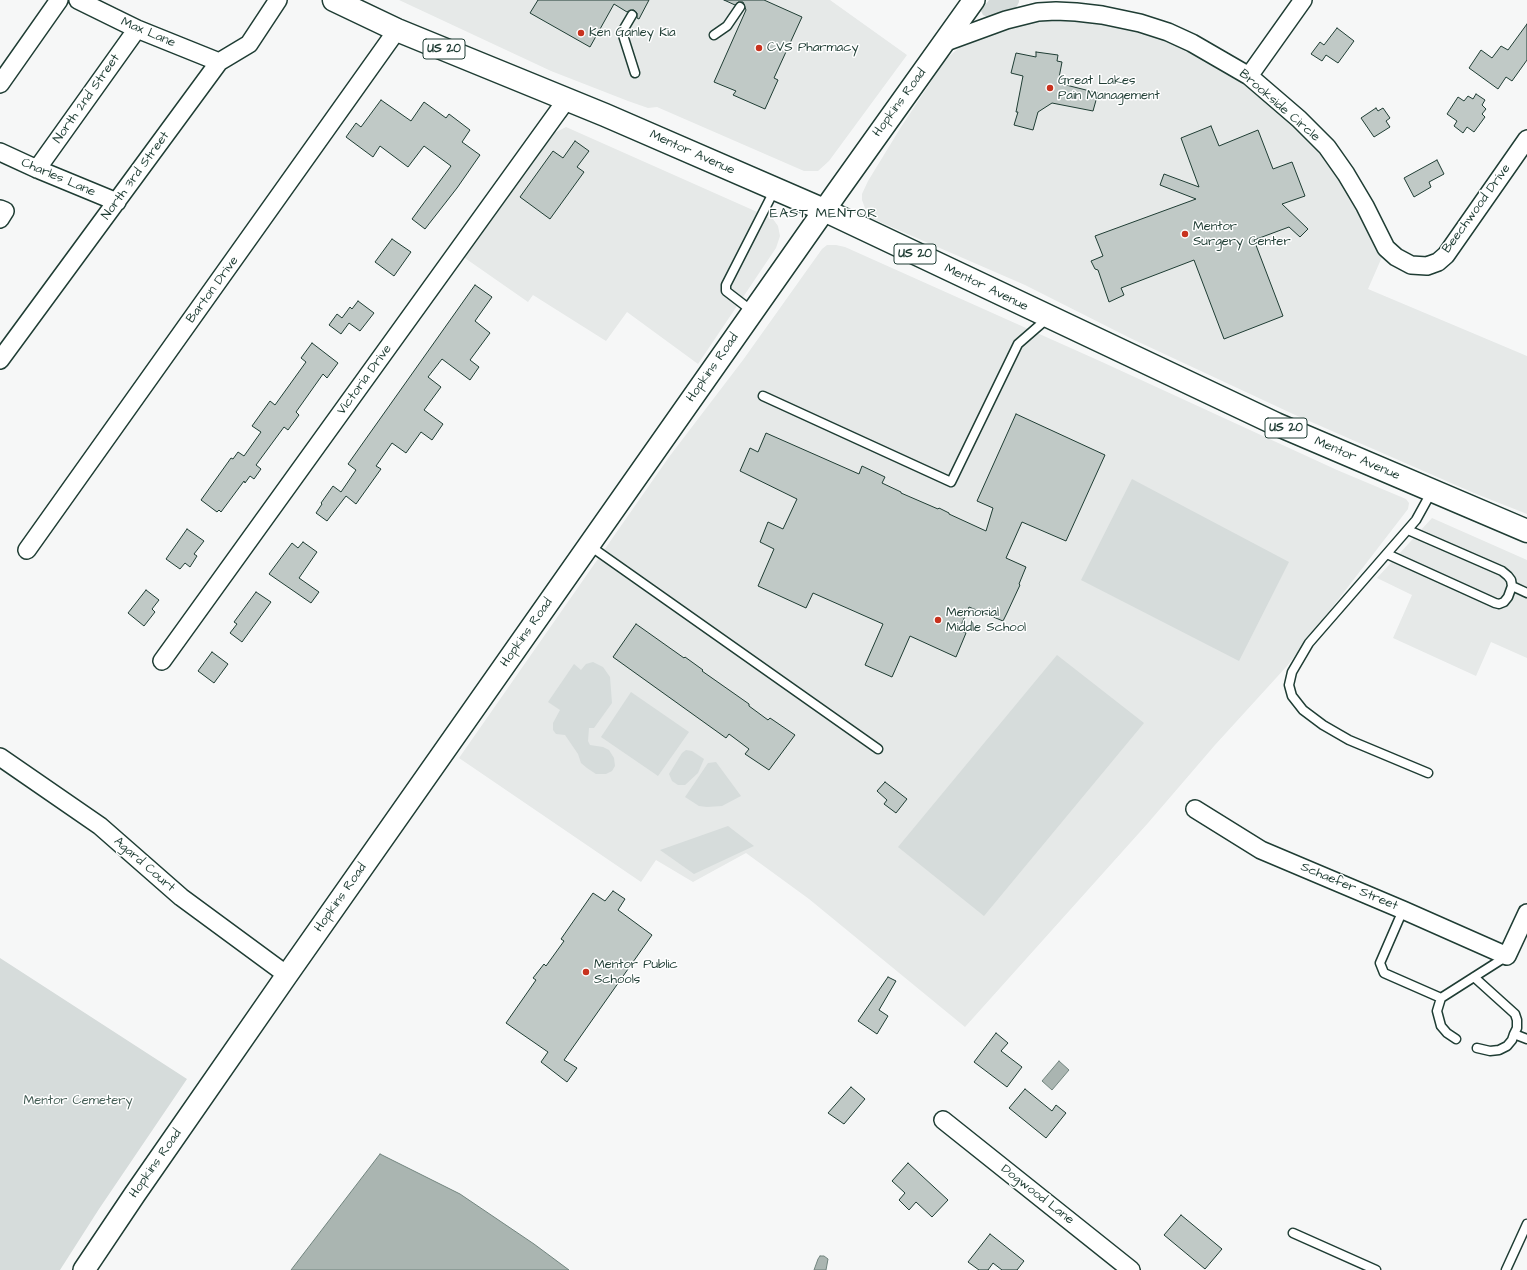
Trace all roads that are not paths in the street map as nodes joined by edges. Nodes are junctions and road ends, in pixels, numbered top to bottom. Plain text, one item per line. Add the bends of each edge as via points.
1 (59, 0) edge
2 (78, 0) edge
3 (278, 0) edge
4 (334, 0) edge
5 (974, 0) edge
6 (1303, 0) edge
7 (1033, 6) edge
8 (740, 7) dead end
9 (632, 15) dead end
10 (137, 29) junction
11 (397, 30) junction
12 (714, 35) dead end
13 (943, 43) junction
14 (219, 62) junction
15 (635, 73) dead end
16 (1249, 76) junction
17 (0, 84) edge
18 (568, 100) junction
19 (1527, 139) edge
20 (0, 152) edge
21 (37, 170) junction
22 (775, 189) junction
23 (116, 202) junction
24 (824, 210) junction
25 (1396, 257) joint
26 (752, 311) junction
27 (1049, 318) junction
28 (0, 360) edge
29 (763, 396) dead end
30 (1432, 491) junction
31 (1408, 530) junction
32 (1527, 531) edge
33 (589, 545) junction
34 (27, 550) dead end
35 (1387, 554) junction
36 (1512, 586) junction
37 (1527, 593) edge
38 (162, 661) dead end
39 (878, 749) dead end
40 (0, 757) edge
41 (1428, 773) dead end
42 (1195, 809) dead end
43 (1403, 910) junction
44 (1527, 913) edge
45 (1507, 956) junction
46 (287, 975) junction
47 (1474, 977) junction
48 (1441, 998) junction
49 (1514, 1034) junction
50 (1456, 1039) dead end
51 (1527, 1039) edge
52 (1478, 1048) dead end
53 (943, 1120) dead end
54 (1527, 1224) edge
55 (1293, 1232) dead end
56 (84, 1270) edge
57 (1131, 1270) edge
58 (1376, 1270) edge
59 (1506, 1270) edge

1 - 17 street
2 - 10 street, Max Lane
3 - 14 street, North 3rd Street via 249,44
4 - 11 main road, Mentor Avenue / US 20
5 - 13 street, Hopkins Road
6 - 16 street
7 - 13 street, Brookside Circle via 1006,20
7 - 16 street, Brookside Circle via 1102,15 1168,32 1192,42
8 - 12 lane via 727,26
9 - 15 lane via 622,32
10 - 14 street, Max Lane
10 - 21 street, North 2nd Street
11 - 18 main road, Mentor Avenue / US 20
11 - 34 street, Barton Drive
13 - 24 street, Hopkins Road
14 - 23 street, North 3rd Street
16 - 25 street, Brookside Circle via 1299,119 1326,148 1358,193 1386,248
18 - 22 main road, Mentor Avenue / US 20
18 - 38 street, Victoria Drive
19 - 25 street, Beechwood Drive via 1446,255 1438,262 1427,266 1411,265
20 - 21 street, Charles Lane
21 - 23 street, Charles Lane
22 - 24 main road, Mentor Avenue / US 20
22 - 26 lane via 726,285 726,291
23 - 28 street, North 3rd Street
24 - 26 street, Hopkins Road
24 - 27 main road, Mentor Avenue / US 20
26 - 33 street, Hopkins Road
27 - 29 lane via 1018,344 951,482
27 - 30 main road, Mentor Avenue / US 20 via 1276,424
30 - 31 lane
30 - 32 main road, Mentor Avenue / US 20
31 - 35 lane
31 - 36 lane via 1502,571 1508,576
33 - 39 lane
33 - 46 street, Hopkins Road
35 - 36 lane via 1494,603 1504,602
35 - 41 lane via 1309,643 1292,672 1289,684 1292,696 1303,710 1323,725 1349,740
36 - 37 lane
40 - 46 street, Agard Court via 100,826 181,897
42 - 43 street, Schaefer Street via 1261,850
43 - 45 street, Schaefer Street
43 - 48 lane via 1380,963 1384,974
44 - 45 street
45 - 47 lane
46 - 56 street, Hopkins Road
47 - 48 lane
47 - 49 lane via 1515,1014 1517,1028
48 - 50 lane via 1438,1011 1441,1026
49 - 51 lane
49 - 52 lane via 1507,1046 1499,1050
53 - 57 street, Dogwood Lane
54 - 59 lane
55 - 58 lane

